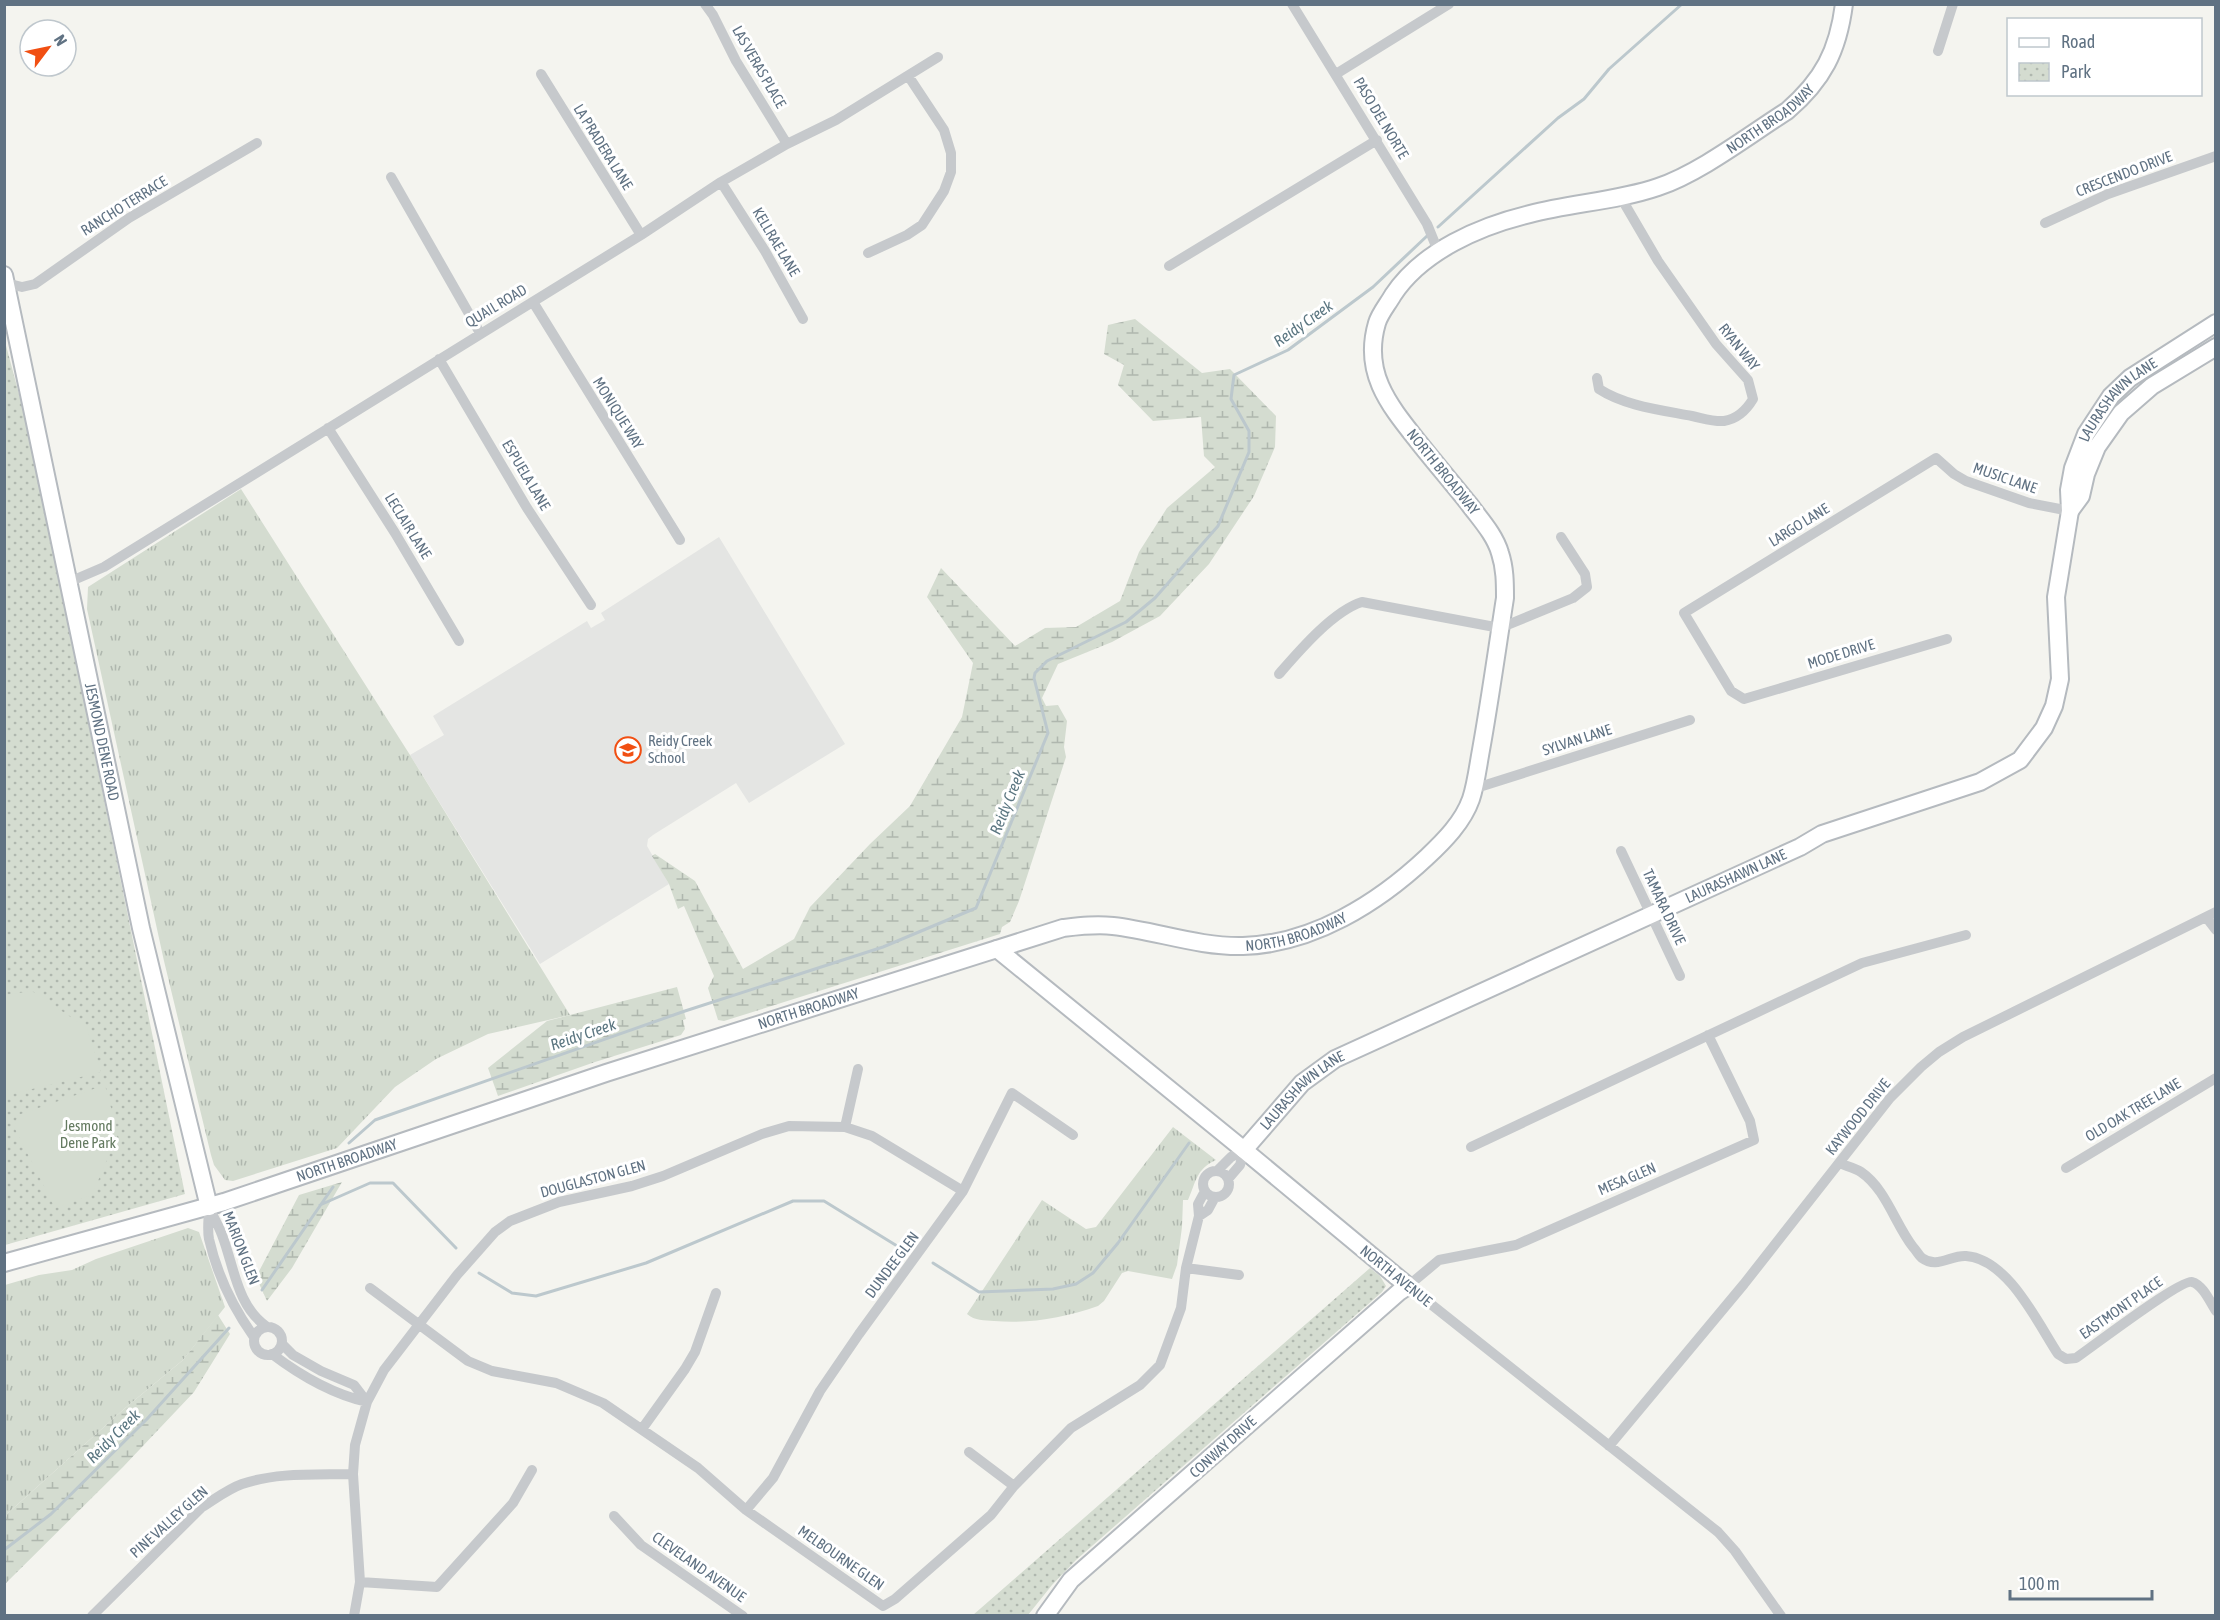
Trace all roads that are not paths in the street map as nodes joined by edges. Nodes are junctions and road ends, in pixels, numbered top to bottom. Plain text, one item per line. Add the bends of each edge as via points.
1 (705, 4) edge
2 (1292, 4) edge
3 (1449, 4) edge
4 (1844, 4) edge
5 (1953, 4) edge
6 (1938, 51) dead end
7 (938, 57) dead end
8 (541, 74) dead end
9 (1336, 74) junction
10 (909, 76) junction
11 (1377, 140) junction
12 (257, 142) dead end
13 (787, 144) junction
14 (2216, 156) edge
15 (391, 177) dead end
16 (722, 182) junction
17 (1620, 196) junction
18 (2045, 223) dead end
19 (641, 235) junction
20 (1438, 251) junction
21 (868, 254) dead end
22 (1169, 266) dead end
23 (5, 279) edge
24 (533, 302) junction
25 (802, 319) dead end
26 (2216, 323) edge
27 (480, 333) junction
28 (2216, 347) edge
29 (439, 359) junction
30 (1598, 378) dead end
31 (328, 428) junction
32 (1936, 458) joint
33 (2070, 511) junction
34 (1561, 537) dead end
35 (680, 540) dead end
36 (69, 582) junction
37 (591, 605) dead end
38 (1500, 628) junction
39 (1947, 639) dead end
40 (459, 641) dead end
41 (1279, 674) dead end
42 (1744, 699) joint
43 (1690, 720) dead end
44 (1473, 789) junction
45 (1621, 851) dead end
46 (2211, 915) edge
47 (1651, 916) junction
48 (2216, 930) edge
49 (1966, 935) dead end
50 (997, 949) junction
51 (1680, 976) dead end
52 (1708, 1035) junction
53 (858, 1069) dead end
54 (2216, 1078) edge
55 (845, 1127) junction
56 (1073, 1135) dead end
57 (1471, 1148) dead end
58 (1244, 1150) junction
59 (1839, 1163) junction
60 (2066, 1168) dead end
61 (1217, 1171) junction
62 (1228, 1179) junction
63 (963, 1191) junction
64 (1210, 1194) junction
65 (209, 1207) junction
66 (4, 1263) edge
67 (1186, 1268) junction
68 (1239, 1275) dead end
69 (1408, 1286) junction
70 (370, 1288) dead end
71 (716, 1293) dead end
72 (2216, 1311) edge
73 (419, 1324) junction
74 (266, 1326) junction
75 (254, 1337) junction
76 (282, 1344) junction
77 (272, 1354) junction
78 (367, 1402) junction
79 (642, 1429) junction
80 (1609, 1446) junction
81 (969, 1452) dead end
82 (532, 1470) dead end
83 (353, 1474) junction
84 (1014, 1486) junction
85 (746, 1510) junction
86 (614, 1515) dead end
87 (360, 1582) junction
88 (92, 1616) edge
89 (354, 1616) edge
90 (743, 1616) edge
91 (1045, 1616) edge
92 (1781, 1616) edge

1 - 13 street, LAS VERAS PLACE
2 - 9 street, PASO DEL NORTE
3 - 9 street
4 - 17 street, NORTH BROADWAY via 1840,32 1827,67 1787,111 1692,172 1659,187
5 - 6 street
7 - 10 street, QUAIL ROAD
8 - 19 street, LA PRADERA LANE
9 - 11 street, PASO DEL NORTE
10 - 13 street, QUAIL ROAD
10 - 21 street via 944,130 951,153 951,172 944,192 922,225
11 - 20 street, PASO DEL NORTE via 1427,224
11 - 22 street
12 - 23 street, RANCHO TERRACE via 129,218 35,284 22,287
13 - 16 street, QUAIL ROAD
14 - 18 street, CRESCENDO DRIVE via 2125,188
15 - 27 street
16 - 19 street, QUAIL ROAD
16 - 25 street, KELLRAE LANE
17 - 20 street, NORTH BROADWAY via 1506,220
17 - 30 street, RYAN WAY via 1658,261 1716,344 1748,380 1753,399 1739,415 1725,421 1711,420 1606,394 1599,389
19 - 24 street, QUAIL ROAD
20 - 38 street, NORTH BROADWAY via 1401,284 1378,318 1373,358 1389,405 1495,540 1505,581
23 - 36 street, JESMOND DENE ROAD
24 - 27 street, QUAIL ROAD
24 - 35 street, MONIQUE WAY
26 - 33 street, LAURASHAWN LANE via 2130,378 2111,396 2086,434 2073,468
27 - 29 street, QUAIL ROAD
28 - 33 street, LAURASHAWN LANE via 2152,386 2121,413 2097,447 2081,496
29 - 31 street, QUAIL ROAD
29 - 37 street, ESPUELA LANE via 527,508
31 - 36 street, QUAIL ROAD via 104,567
31 - 40 street, LECLAIR LANE
32 - 33 street, MUSIC LANE via 1966,481 2029,503
32 - 42 street, LARGO LANE via 1684,613 1731,691
33 - 47 street, LAURASHAWN LANE via 2056,597 2060,679 2044,728 2020,760 1980,782 1822,834
34 - 38 street via 1585,574 1587,587 1573,598
36 - 65 street, JESMOND DENE ROAD via 141,928
38 - 41 street via 1362,602 1343,612 1308,641
38 - 44 street, NORTH BROADWAY
39 - 42 street, MODE DRIVE
43 - 44 street, SYLVAN LANE
44 - 50 street, NORTH BROADWAY via 1456,826 1408,874 1369,904 1303,934 1243,946 1089,925 1063,928
45 - 47 street, TAMARA DRIVE
46 - 48 street
46 - 59 street, KAYWOOD DRIVE via 1963,1036 1939,1052 1890,1098
47 - 51 street, TAMARA DRIVE
47 - 58 street, LAURASHAWN LANE via 1335,1059 1302,1083
49 - 52 street via 1862,963
50 - 58 street, NORTH AVENUE
50 - 65 street, NORTH BROADWAY via 606,1073
52 - 57 street
52 - 69 street, MESA GLEN via 1750,1121 1754,1140 1516,1245 1439,1260
53 - 55 street
54 - 60 street, OLD OAK TREE LANE
55 - 63 street, DOUGLASTON GLEN via 872,1136
55 - 73 street, DOUGLASTON GLEN via 789,1126 663,1176 559,1202 510,1221 472,1258
56 - 63 street, DUNDEE GLEN via 1012,1093
58 - 61 street, MELBOURNE GLEN
58 - 62 street, MELBOURNE GLEN via 1240,1165
58 - 69 street, NORTH AVENUE
59 - 72 street, EASTMONT PLACE via 1861,1172 1880,1192 1922,1258 1936,1263 1963,1256 1996,1268 2014,1286 2058,1354 2066,1359 2076,1358 2188,1281 2202,1289
59 - 80 street, KAYWOOD DRIVE
61 - 62 street
61 - 64 street, MELBOURNE GLEN via 1204,1179
62 - 64 street, MELBOURNE GLEN via 1222,1195
63 - 85 street, DUNDEE GLEN via 820,1391 773,1478
64 - 67 street, MELBOURNE GLEN via 1208,1210 1199,1216
65 - 66 street, NORTH BROADWAY
65 - 74 street, MARION GLEN via 238,1285 257,1320
65 - 75 street, MARION GLEN via 209,1238 223,1280 232,1303
67 - 68 street
67 - 84 street, MELBOURNE GLEN via 1181,1308 1160,1365 1140,1385 1071,1428
69 - 80 street, NORTH AVENUE
69 - 91 street, CONWAY DRIVE via 1071,1580
70 - 73 street, MELBOURNE GLEN
71 - 79 street via 690,1360
73 - 78 street, DOUGLASTON GLEN via 384,1370
73 - 79 street, MELBOURNE GLEN via 468,1361 492,1371 575,1390
74 - 75 street
74 - 76 street via 278,1330
75 - 77 street via 260,1352
76 - 77 street
76 - 78 street via 321,1371 354,1384
77 - 78 street via 332,1391
78 - 83 street, DOUGLASTON GLEN via 355,1445
79 - 85 street, MELBOURNE GLEN via 698,1468
80 - 92 street, NORTH AVENUE via 1718,1532
81 - 84 street
82 - 87 street via 513,1503 437,1587
83 - 87 street, DOUGLASTON GLEN
83 - 88 street, PINE VALLEY GLEN via 269,1477 221,1494 194,1515
84 - 85 street, MELBOURNE GLEN via 991,1515 895,1599 883,1605
86 - 90 street, CLEVELAND AVENUE via 641,1545
87 - 89 street, DOUGLASTON GLEN

